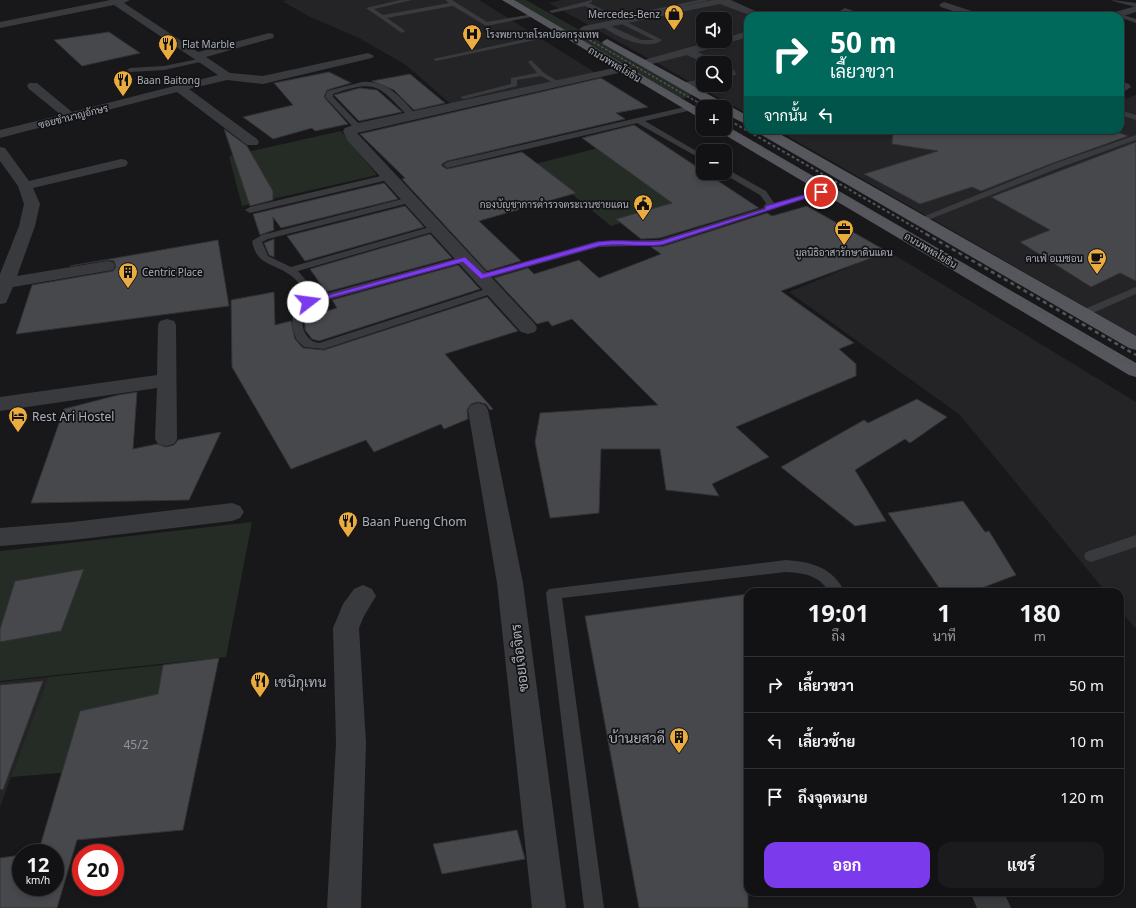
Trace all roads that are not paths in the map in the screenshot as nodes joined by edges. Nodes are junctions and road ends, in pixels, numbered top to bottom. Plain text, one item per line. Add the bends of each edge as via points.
1 (409, 0) edge
2 (507, 0) edge
3 (594, 0) edge
4 (706, 0) edge
5 (1115, 0) edge
6 (120, 1) edge
7 (724, 1) edge
8 (451, 2) edge
9 (539, 4) dead end
10 (586, 4) junction
11 (944, 5) dead end
12 (1136, 6) edge
13 (1136, 9) edge
14 (552, 11) junction
15 (751, 12) edge
16 (966, 12) edge
17 (1124, 13) edge
18 (533, 16) junction
19 (381, 17) junction
20 (1124, 17) edge
21 (620, 20) junction
22 (1136, 20) edge
23 (0, 25) edge
24 (604, 25) junction
25 (584, 29) junction
26 (402, 30) dead end
27 (562, 33) junction
28 (744, 35) edge
29 (269, 36) dead end
30 (732, 39) edge
31 (699, 48) edge
32 (688, 51) junction
33 (368, 56) dead end
34 (698, 56) edge
35 (200, 58) junction
36 (436, 59) dead end
37 (531, 62) dead end
38 (644, 64) junction
39 (624, 69) junction
40 (130, 70) dead end
41 (542, 74) junction
42 (227, 76) junction
43 (557, 84) junction
44 (696, 84) edge
45 (33, 86) dead end
46 (684, 86) junction
47 (179, 88) junction
48 (464, 97) dead end
49 (708, 99) joint
50 (687, 107) junction
51 (696, 112) edge
52 (732, 113) edge
53 (1124, 114) edge
54 (70, 116) junction
55 (413, 116) junction
56 (1136, 118) edge
57 (744, 119) edge
58 (638, 120) junction
59 (744, 122) edge
60 (732, 126) edge
61 (358, 127) junction
62 (732, 132) edge
63 (0, 134) edge
64 (770, 134) edge
65 (1136, 137) edge
66 (252, 142) dead end
67 (0, 151) edge
68 (696, 154) edge
69 (122, 163) dead end
70 (447, 166) dead end
71 (732, 175) edge
72 (389, 177) junction
73 (25, 186) junction
74 (829, 190) junction
75 (410, 200) junction
76 (768, 207) junction
77 (250, 210) dead end
78 (920, 220) junction
79 (436, 228) junction
80 (19, 244) junction
81 (0, 247) edge
82 (465, 259) junction
83 (107, 266) dead end
84 (291, 270) junction
85 (481, 277) junction
86 (493, 290) junction
87 (1136, 290) edge
88 (3, 291) edge
89 (308, 302) junction
90 (1084, 313) junction
91 (1056, 324) junction
92 (167, 325) dead end
93 (528, 328) dead end
94 (1136, 344) edge
95 (1136, 371) edge
96 (167, 380) junction
97 (0, 404) edge
98 (478, 410) dead end
99 (166, 439) dead end
100 (232, 512) dead end
101 (0, 537) edge
102 (1136, 541) edge
103 (1091, 556) dead end
104 (835, 588) edge
105 (363, 596) dead end
106 (989, 896) edge
107 (344, 908) edge
108 (549, 908) edge
109 (594, 908) edge
110 (994, 908) edge

1 - 19 lane via 369,8
2 - 18 main road, ถนนพหลโยธิน
3 - 10 lane
4 - 21 lane
5 - 12 lane
6 - 23 street
6 - 35 street
7 - 15 street
7 - 21 street
8 - 18 lane via 486,24
8 - 19 lane
9 - 14 main road, ถนนพหลโยธิน
10 - 14 lane
10 - 21 lane
11 - 16 street
13 - 17 street
14 - 25 main road, ถนนพหลโยธิน
18 - 27 main road, ถนนพหลโยธิน
19 - 26 lane
20 - 22 street
21 - 24 street
21 - 24 lane via 659,40 648,43 636,41
24 - 25 street
25 - 27 main road
25 - 38 main road, ถนนพหลโยธิน
27 - 36 lane
27 - 39 main road, ถนนพหลโยธิน
28 - 30 street
29 - 35 street
31 - 32 street
32 - 34 street
32 - 38 street
33 - 42 street via 263,80
35 - 40 lane via 164,68
35 - 42 street
37 - 41 lane
38 - 46 main road, ถนนพหลโยธิน
39 - 43 street
39 - 50 main road, ถนนพหลโยธิน
41 - 43 lane
41 - 48 lane via 513,79 514,85
42 - 47 street, ซอยชำนาญอักษร
43 - 55 street
44 - 46 street
45 - 54 street
46 - 49 main road, ถนนพหลโยธิน
47 - 54 street, ซอยชำนาญอักษร
47 - 66 street
49 - 50 main road
50 - 51 main road, ถนนพหลโยธิน
50 - 58 lane
52 - 57 main road
53 - 56 lane
54 - 63 street, ซอยชำนาญอักษร
55 - 61 street
55 - 61 lane via 382,87 375,84 330,93 329,97
58 - 68 lane
58 - 70 lane
59 - 60 main road
61 - 72 street via 350,131 352,137
62 - 74 main road, ถนนพหลโยธิน
64 - 78 main road, ถนนพหลโยธิน
65 - 78 lane
67 - 73 street
69 - 73 street
71 - 76 lane via 763,193 770,203
72 - 75 street
72 - 77 lane
73 - 80 street via 32,204 27,226
74 - 76 lane
74 - 91 main road, ถนนพหลโยธิน
75 - 79 street
75 - 84 lane via 264,237 257,241 258,252 266,260
76 - 85 lane via 767,210 661,243 598,244
78 - 90 main road, ถนนพหลโยธิน
79 - 82 street
79 - 84 lane
80 - 81 street
80 - 88 street
82 - 85 street
82 - 89 lane
83 - 88 street
84 - 89 lane via 310,291
85 - 86 street
86 - 89 lane via 320,347 308,345 302,339 297,325 298,315
86 - 93 street
87 - 90 lane
90 - 91 main road
90 - 94 main road, ถนนพหลโยธิน
91 - 95 main road, ถนนพหลโยธิน
92 - 96 street
96 - 97 street
96 - 99 street
98 - 108 street, ซอยเจือจิตร via 510,583
100 - 101 street
102 - 103 lane
104 - 109 lane via 832,582 812,568 786,566 554,593
105 - 107 street via 352,612 346,628 352,743
106 - 110 street

